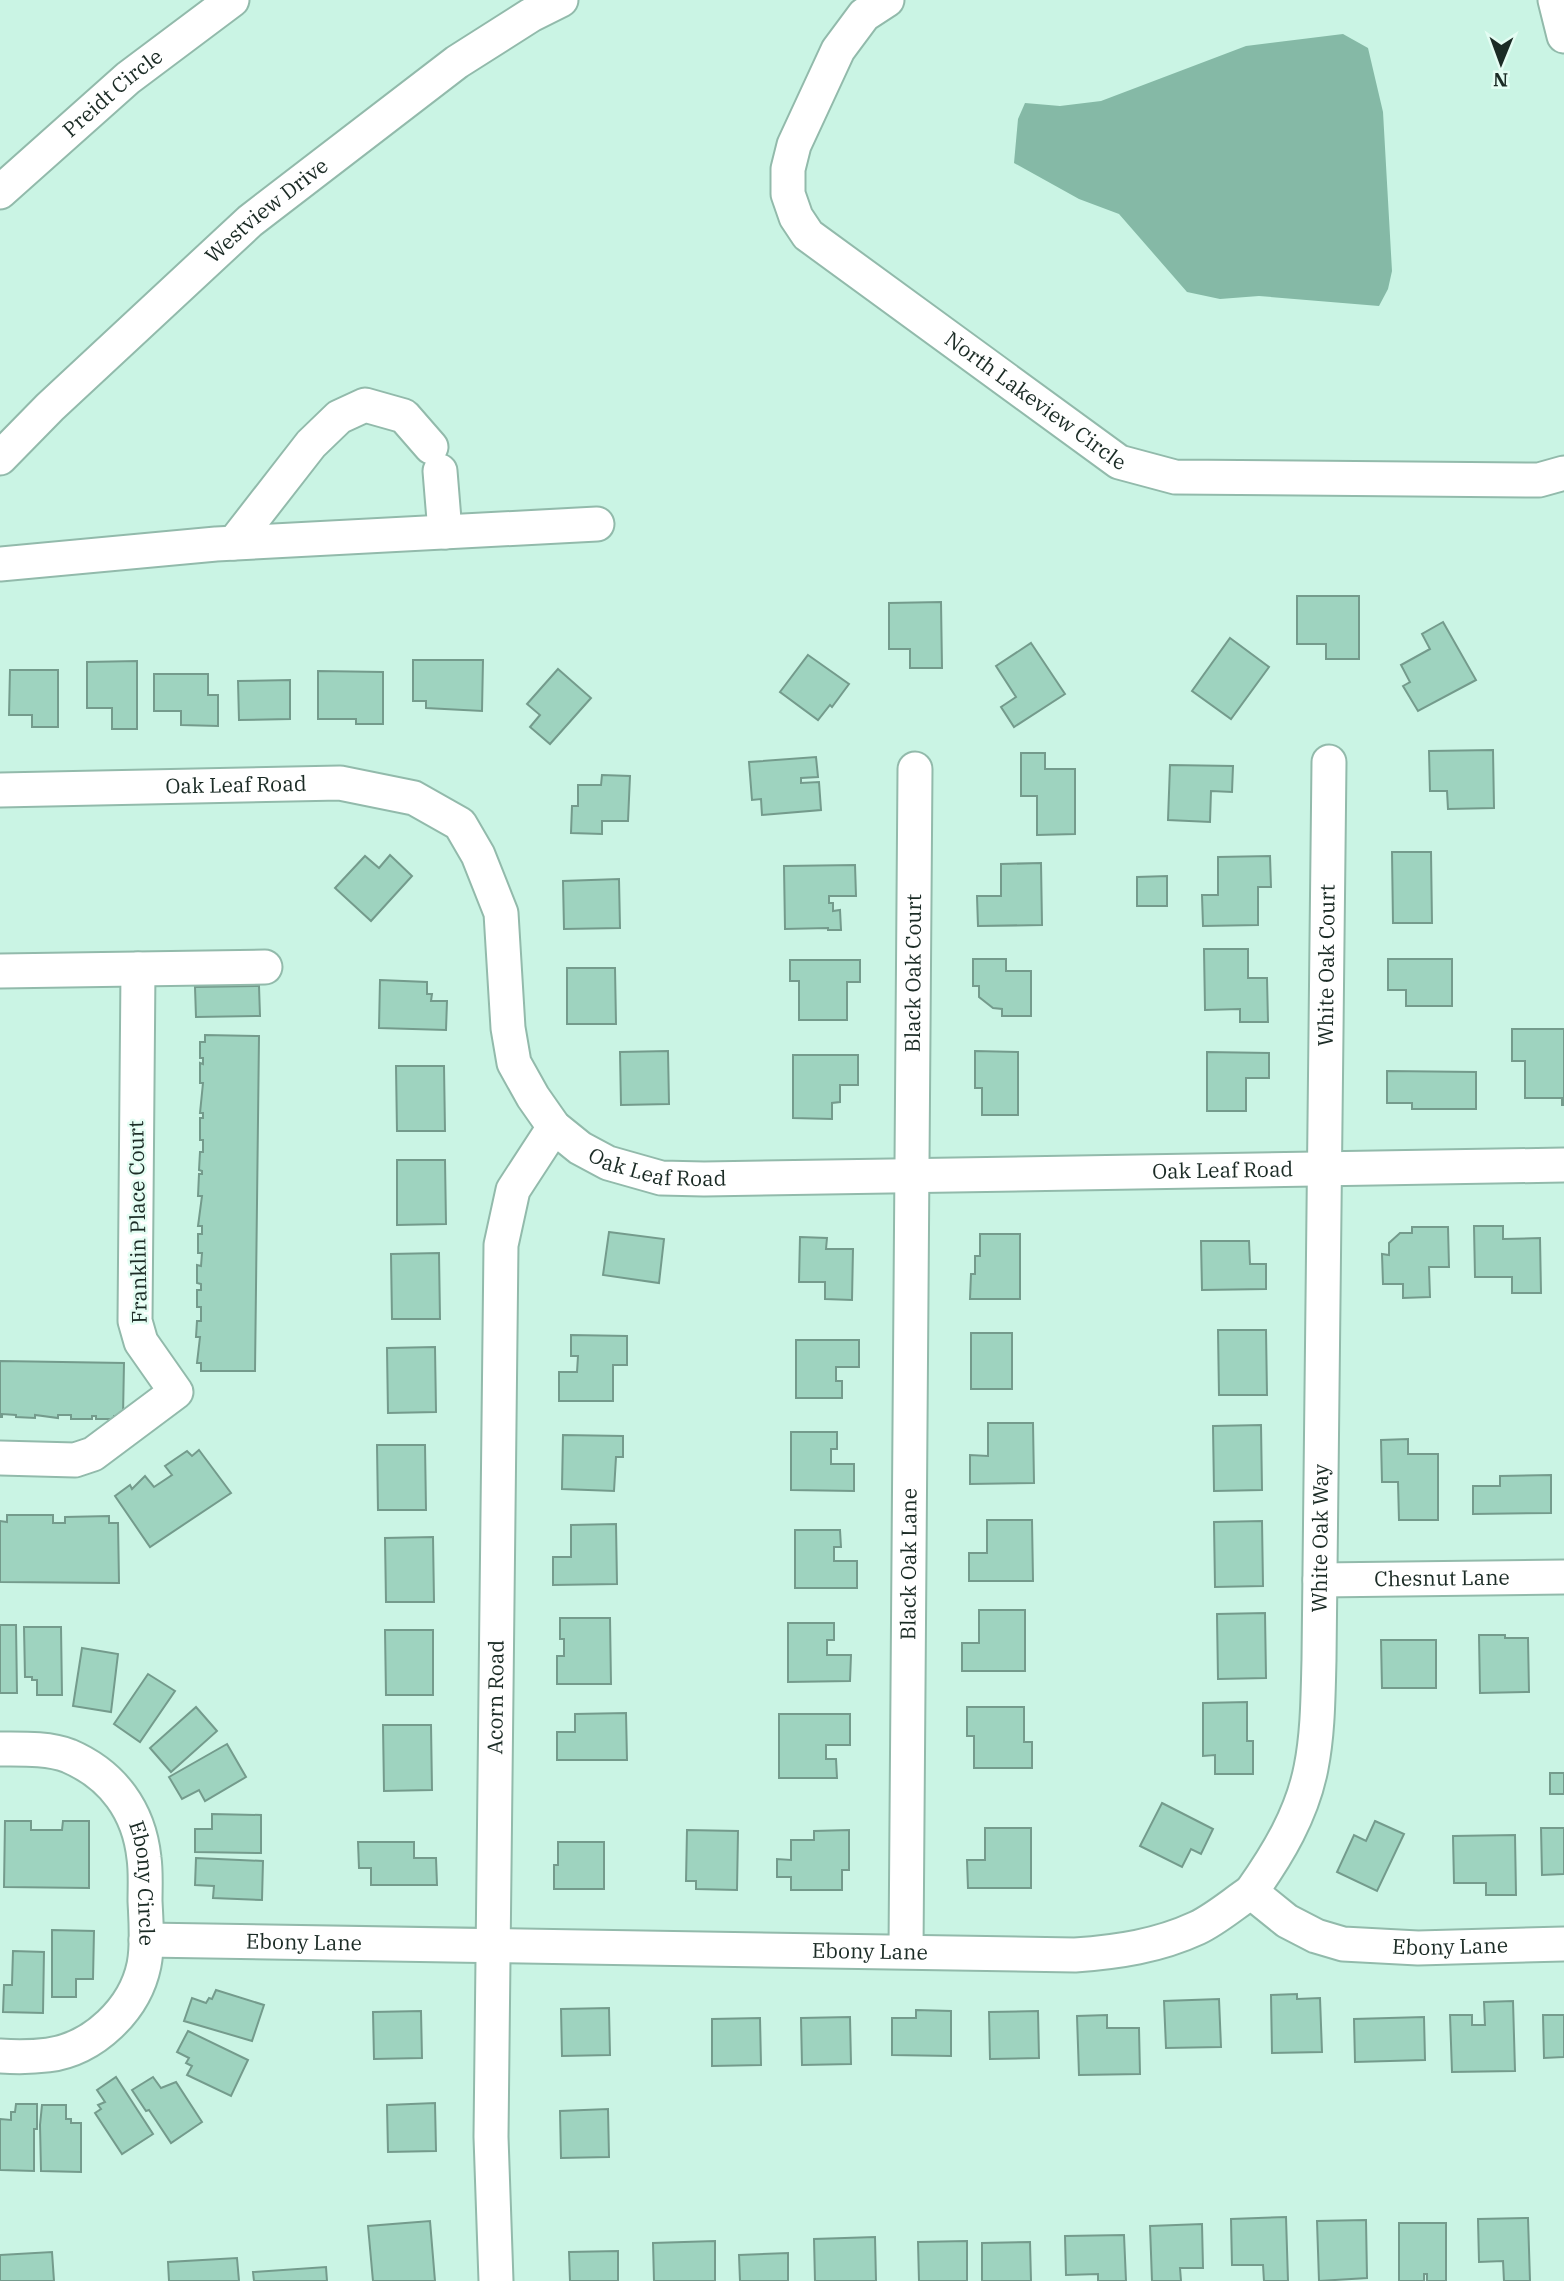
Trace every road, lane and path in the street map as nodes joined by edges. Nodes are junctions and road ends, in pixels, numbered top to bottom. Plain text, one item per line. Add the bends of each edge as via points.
1 (232, 0) edge
2 (561, 0) edge
3 (887, 0) edge
4 (1555, 0) edge
5 (526, 7) edge
6 (1564, 36) edge
7 (0, 192) edge
8 (0, 458) edge
9 (1564, 473) edge
10 (597, 524) dead end
11 (445, 532) junction
12 (234, 543) junction
13 (0, 564) edge
14 (1329, 762) dead end
15 (915, 769) dead end
16 (0, 790) edge
17 (265, 967) dead end
18 (138, 969) junction
19 (0, 971) edge
20 (554, 1127) junction
21 (1564, 1165) edge
22 (1324, 1168) junction
23 (913, 1176) junction
24 (0, 1458) edge
25 (1564, 1577) edge
26 (1320, 1580) junction
27 (0, 1749) edge
28 (1251, 1892) junction
29 (146, 1940) junction
30 (1564, 1944) edge
31 (492, 1946) junction
32 (906, 1951) junction
33 (0, 2056) edge
34 (496, 2281) edge

1 - 7 street, Preidt Circle via 128,78
2 - 5 street, Westview Drive
3 - 9 street, North Lakeview Circle via 864,15 838,50 794,145 788,194 796,217 808,235 1119,462 1175,477 1539,480
4 - 6 street
5 - 8 street, Westview Drive via 250,221
10 - 11 street
11 - 12 street
11 - 12 street via 435,459 404,416 365,405 339,417 311,444
12 - 13 street
14 - 22 street, White Oak Court
15 - 23 street, Black Oak Court
16 - 20 street, Oak Leaf Road via 340,783 414,798 460,824 501,913 514,1063
17 - 18 street
18 - 19 street
18 - 24 street, Franklin Place Court via 135,1321 141,1342 176,1392 93,1454 75,1460
20 - 23 street, Oak Leaf Road via 579,1148 608,1163 661,1178
20 - 31 street, Acorn Road via 513,1190 501,1245
21 - 22 street, Oak Leaf Road
22 - 23 street, Oak Leaf Road
22 - 26 street, White Oak Way
23 - 32 street, Black Oak Lane
25 - 26 street, Chesnut Lane
26 - 28 street, White Oak Way via 1320,1660 1311,1767 1291,1826
27 - 29 street, Ebony Circle via 67,1755 113,1785 130,1807 144,1859
28 - 30 street, Ebony Lane via 1287,1921 1343,1944 1418,1948
28 - 32 street, Ebony Lane via 1199,1927 1121,1952
29 - 31 street, Ebony Lane
29 - 33 street, Ebony Circle via 139,1983 104,2030 51,2055
31 - 32 street, Ebony Lane
31 - 34 street, Acorn Road via 491,2177

